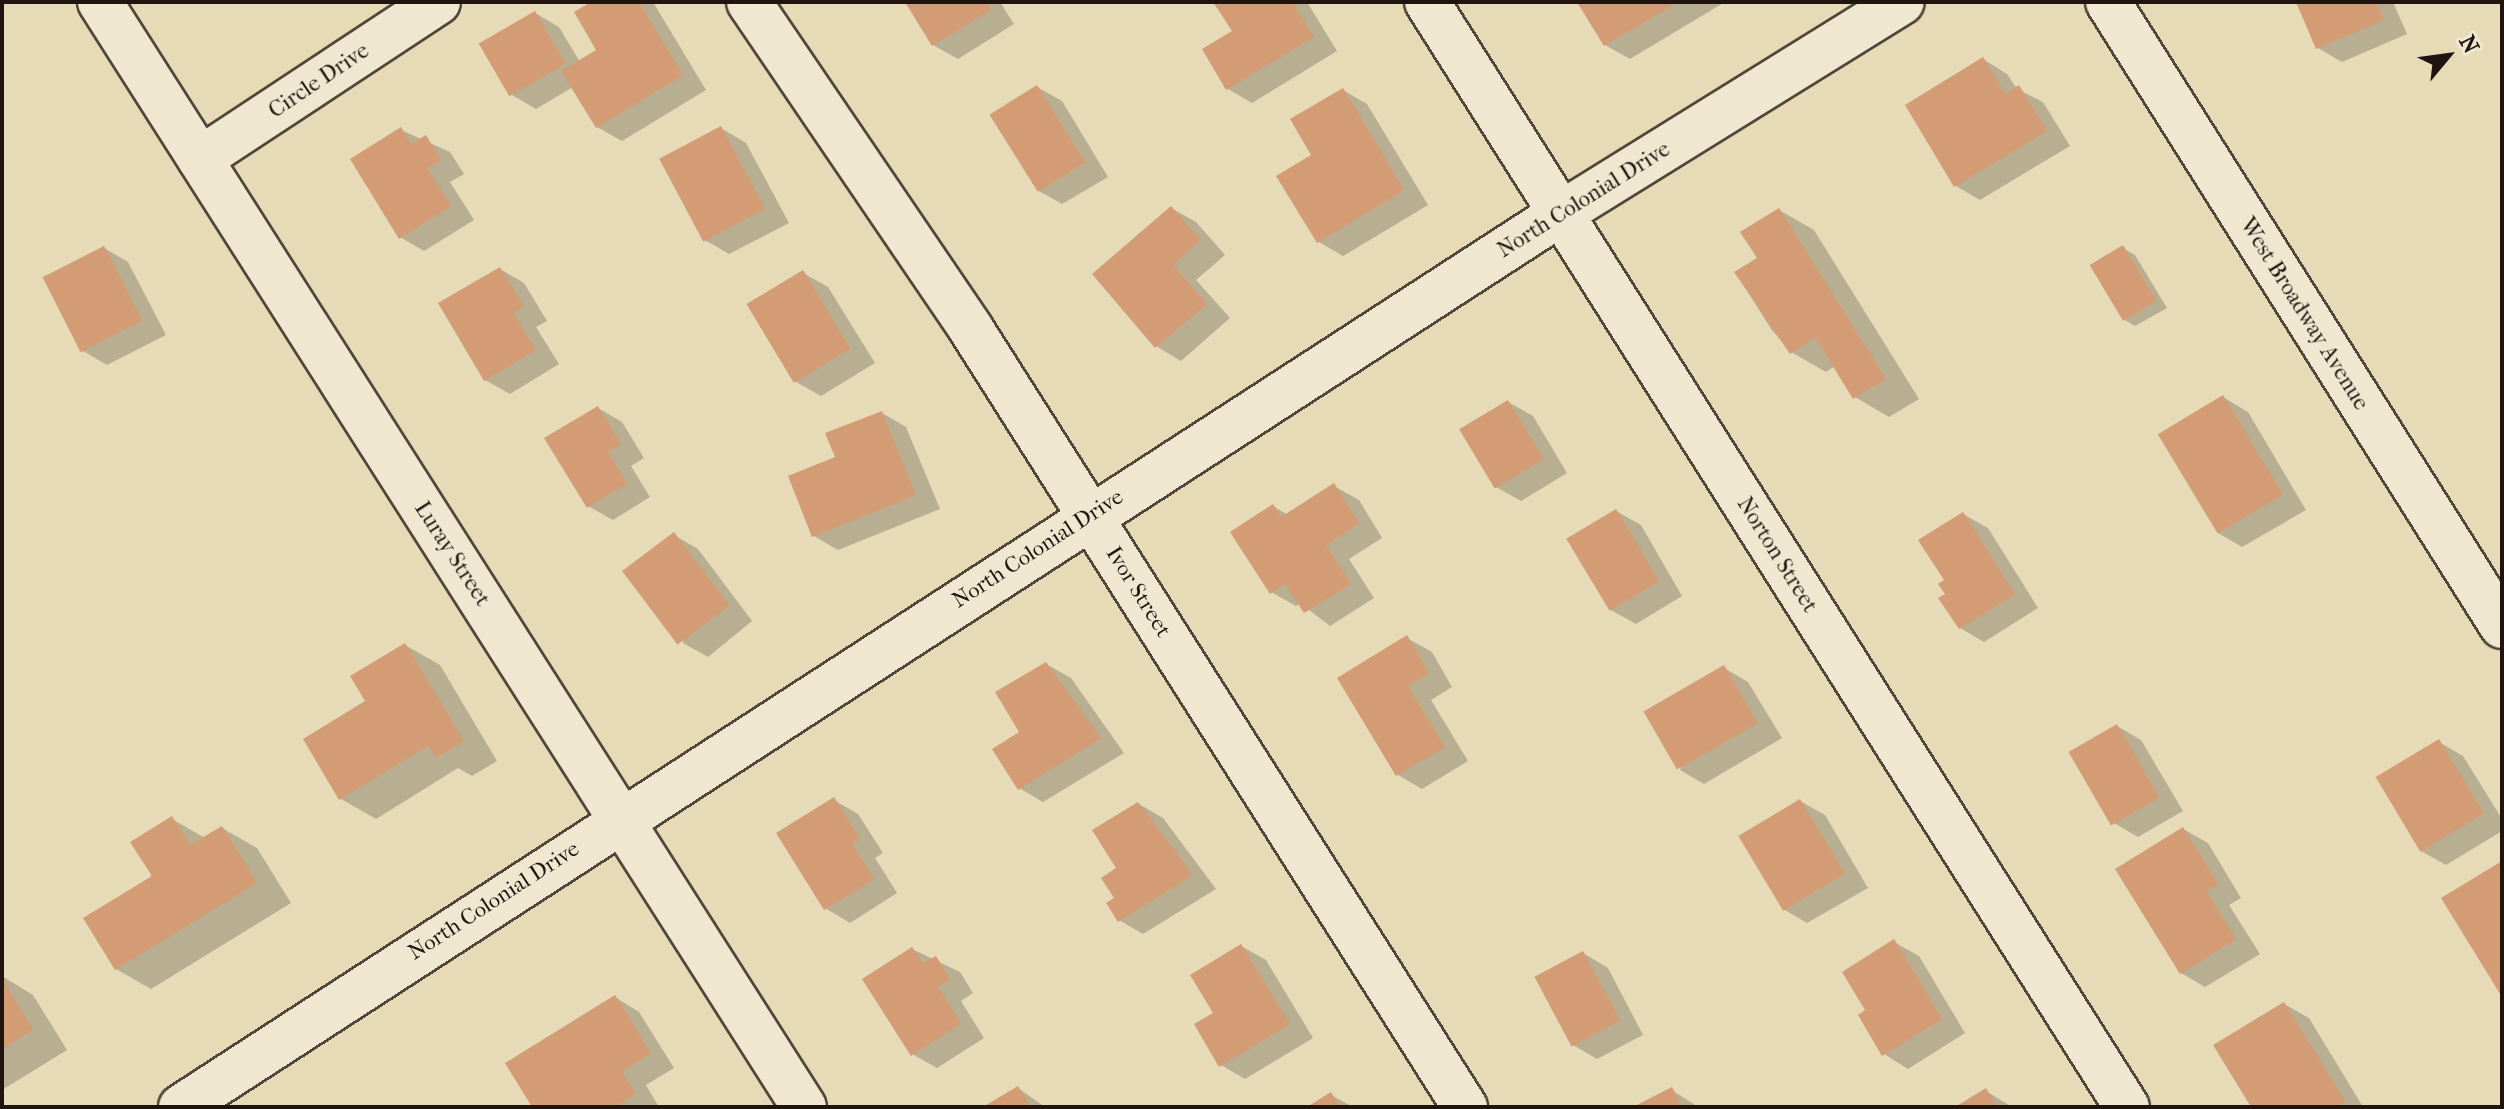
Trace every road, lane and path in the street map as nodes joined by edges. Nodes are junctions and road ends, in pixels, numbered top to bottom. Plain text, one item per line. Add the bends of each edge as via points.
1 (100, 2) edge
2 (438, 2) edge
3 (749, 2) edge
4 (1427, 2) edge
5 (1902, 2) edge
6 (2108, 2) edge
7 (200, 159) junction
8 (1560, 214) junction
9 (1090, 516) junction
10 (2502, 626) edge
11 (620, 818) junction
12 (181, 1107) edge
13 (804, 1107) edge
14 (1465, 1107) edge
15 (2127, 1107) edge

1 - 7 street, Luray Street
2 - 7 street, Circle Drive
3 - 9 street, Ivor Street via 971,329
4 - 8 street, Norton Street
5 - 8 street, North Colonial Drive
6 - 10 street, West Broadway Avenue
7 - 11 street, Luray Street
8 - 9 street, North Colonial Drive
8 - 15 street, Norton Street
9 - 11 street, North Colonial Drive
9 - 14 street, Ivor Street
11 - 12 street, North Colonial Drive
11 - 13 street, Luray Street

